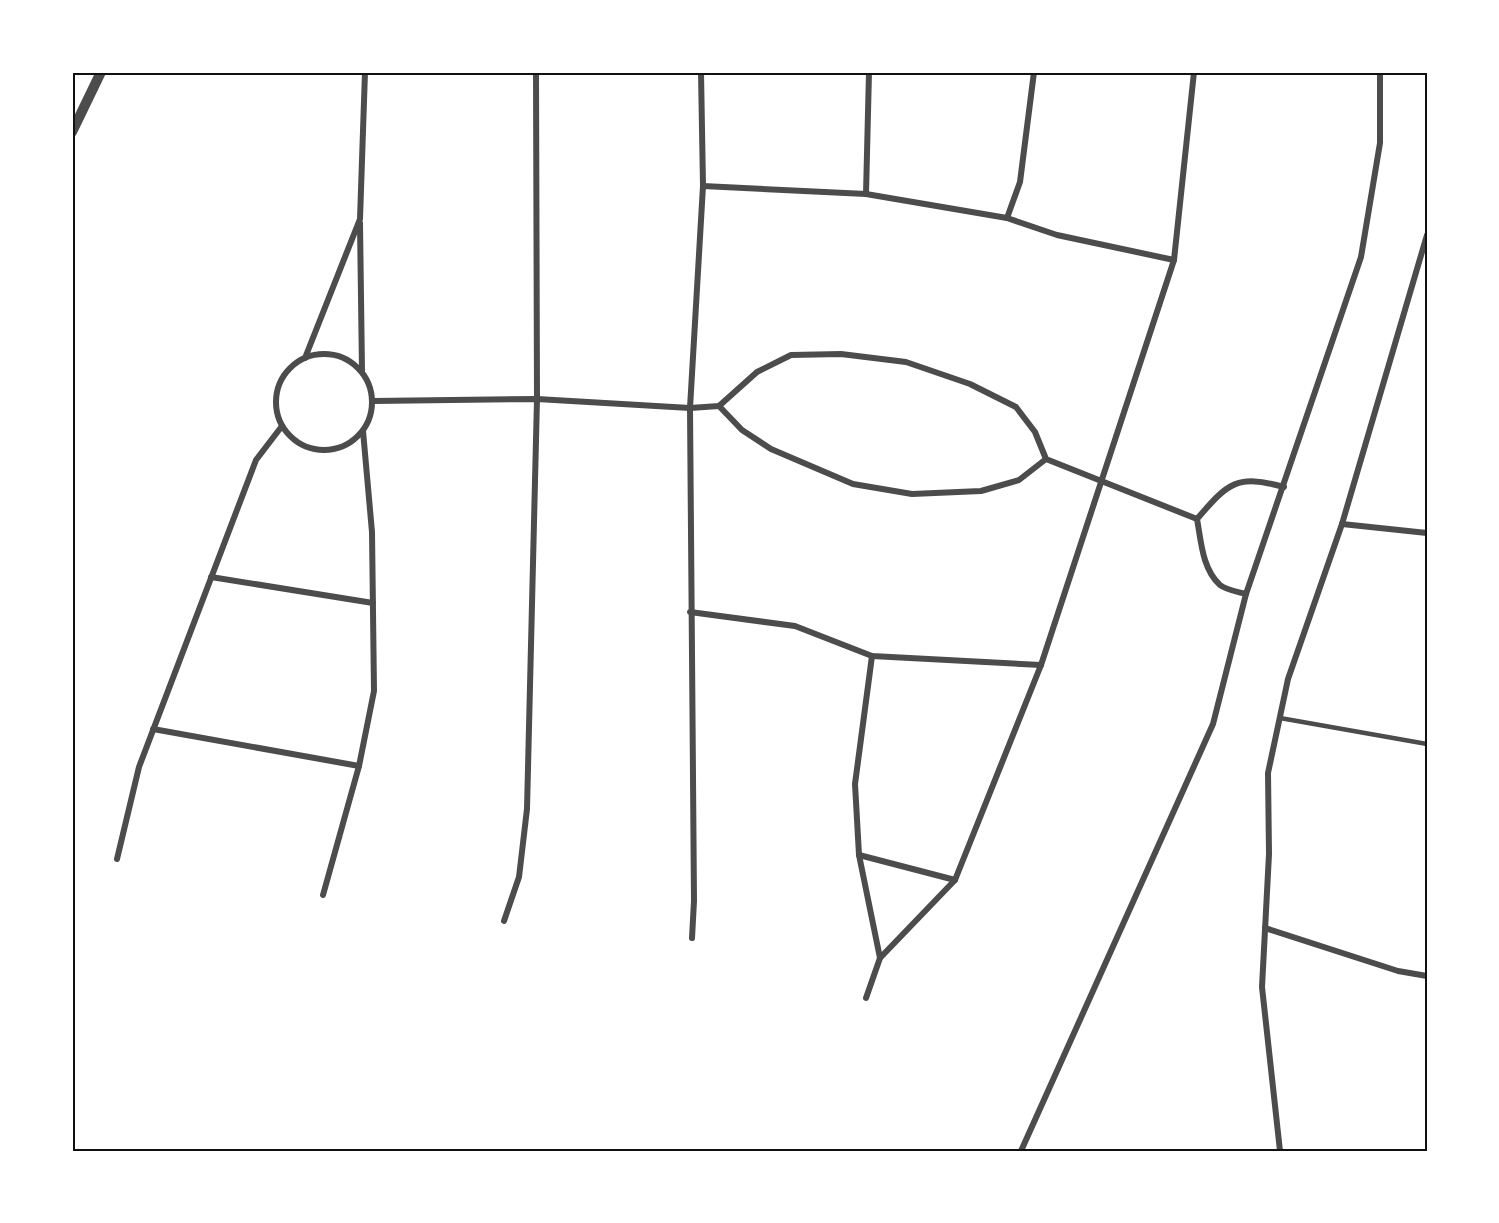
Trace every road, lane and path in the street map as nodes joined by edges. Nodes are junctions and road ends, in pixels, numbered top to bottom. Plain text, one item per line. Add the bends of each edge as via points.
1 (101, 72) edge
2 (365, 72) edge
3 (536, 72) edge
4 (701, 72) edge
5 (869, 72) edge
6 (1034, 72) edge
7 (1194, 72) edge
8 (1380, 72) edge
9 (72, 132) edge
10 (704, 186) junction
11 (866, 195) junction
12 (1008, 218) junction
13 (360, 219) junction
14 (1427, 236) edge
15 (1174, 260) junction
16 (305, 358) junction
17 (362, 371) junction
18 (537, 399) junction
19 (373, 400) junction
20 (719, 406) junction
21 (690, 408) junction
22 (282, 426) junction
23 (363, 431) junction
24 (1046, 459) junction
25 (1102, 481) junction
26 (1284, 487) junction
27 (1197, 519) junction
28 (1342, 524) junction
29 (1427, 533) edge
30 (211, 577) junction
31 (1246, 594) junction
32 (373, 603) junction
33 (690, 612) junction
34 (872, 656) junction
35 (1041, 665) junction
36 (1280, 718) junction
37 (153, 729) junction
38 (1427, 744) edge
39 (359, 766) junction
40 (859, 855) junction
41 (117, 859) dead end
42 (955, 880) junction
43 (323, 895) dead end
44 (504, 921) dead end
45 (1265, 928) junction
46 (692, 938) dead end
47 (880, 958) junction
48 (1427, 976) edge
49 (866, 998) dead end
50 (1021, 1151) edge
51 (1281, 1151) edge

1 - 9 street
2 - 13 street
3 - 18 street
4 - 10 street
5 - 11 street
6 - 12 street via 1020,182
7 - 15 street
8 - 26 street via 1380,144 1361,257
10 - 11 street
10 - 21 street
11 - 12 street
12 - 15 street via 1058,235
13 - 16 street
13 - 17 street
14 - 28 street
15 - 25 street
16 - 17 street via 336,354
16 - 22 street via 291,366 279,387 277,411
17 - 19 street
18 - 19 street
18 - 21 street
18 - 44 street via 527,808 519,877
19 - 23 street via 371,417
20 - 21 street
20 - 24 street via 742,430 771,449 853,484 912,494 981,490 1018,480
20 - 24 street via 757,372 791,355 841,354 906,362 970,384 1016,407 1035,432
21 - 33 street
22 - 23 street via 305,447 321,450 337,449
22 - 30 street via 256,460
23 - 32 street via 372,532
24 - 25 street
25 - 27 street
25 - 35 street
26 - 27 street via 1260,481 1240,482 1222,491
26 - 31 street
27 - 31 street via 1203,554 1213,576 1221,586
28 - 29 street
28 - 36 street via 1288,679
30 - 32 street
30 - 37 street
31 - 50 street via 1213,724
32 - 39 street via 374,691
33 - 34 street via 795,626
33 - 46 street
34 - 35 street
34 - 40 street via 855,784
35 - 42 street
36 - 38 lane
36 - 45 street via 1268,773
37 - 39 street
37 - 41 street via 139,767
39 - 43 street
40 - 42 street
40 - 47 street
42 - 47 street
45 - 48 street via 1398,971
45 - 51 street via 1262,987
47 - 49 street

